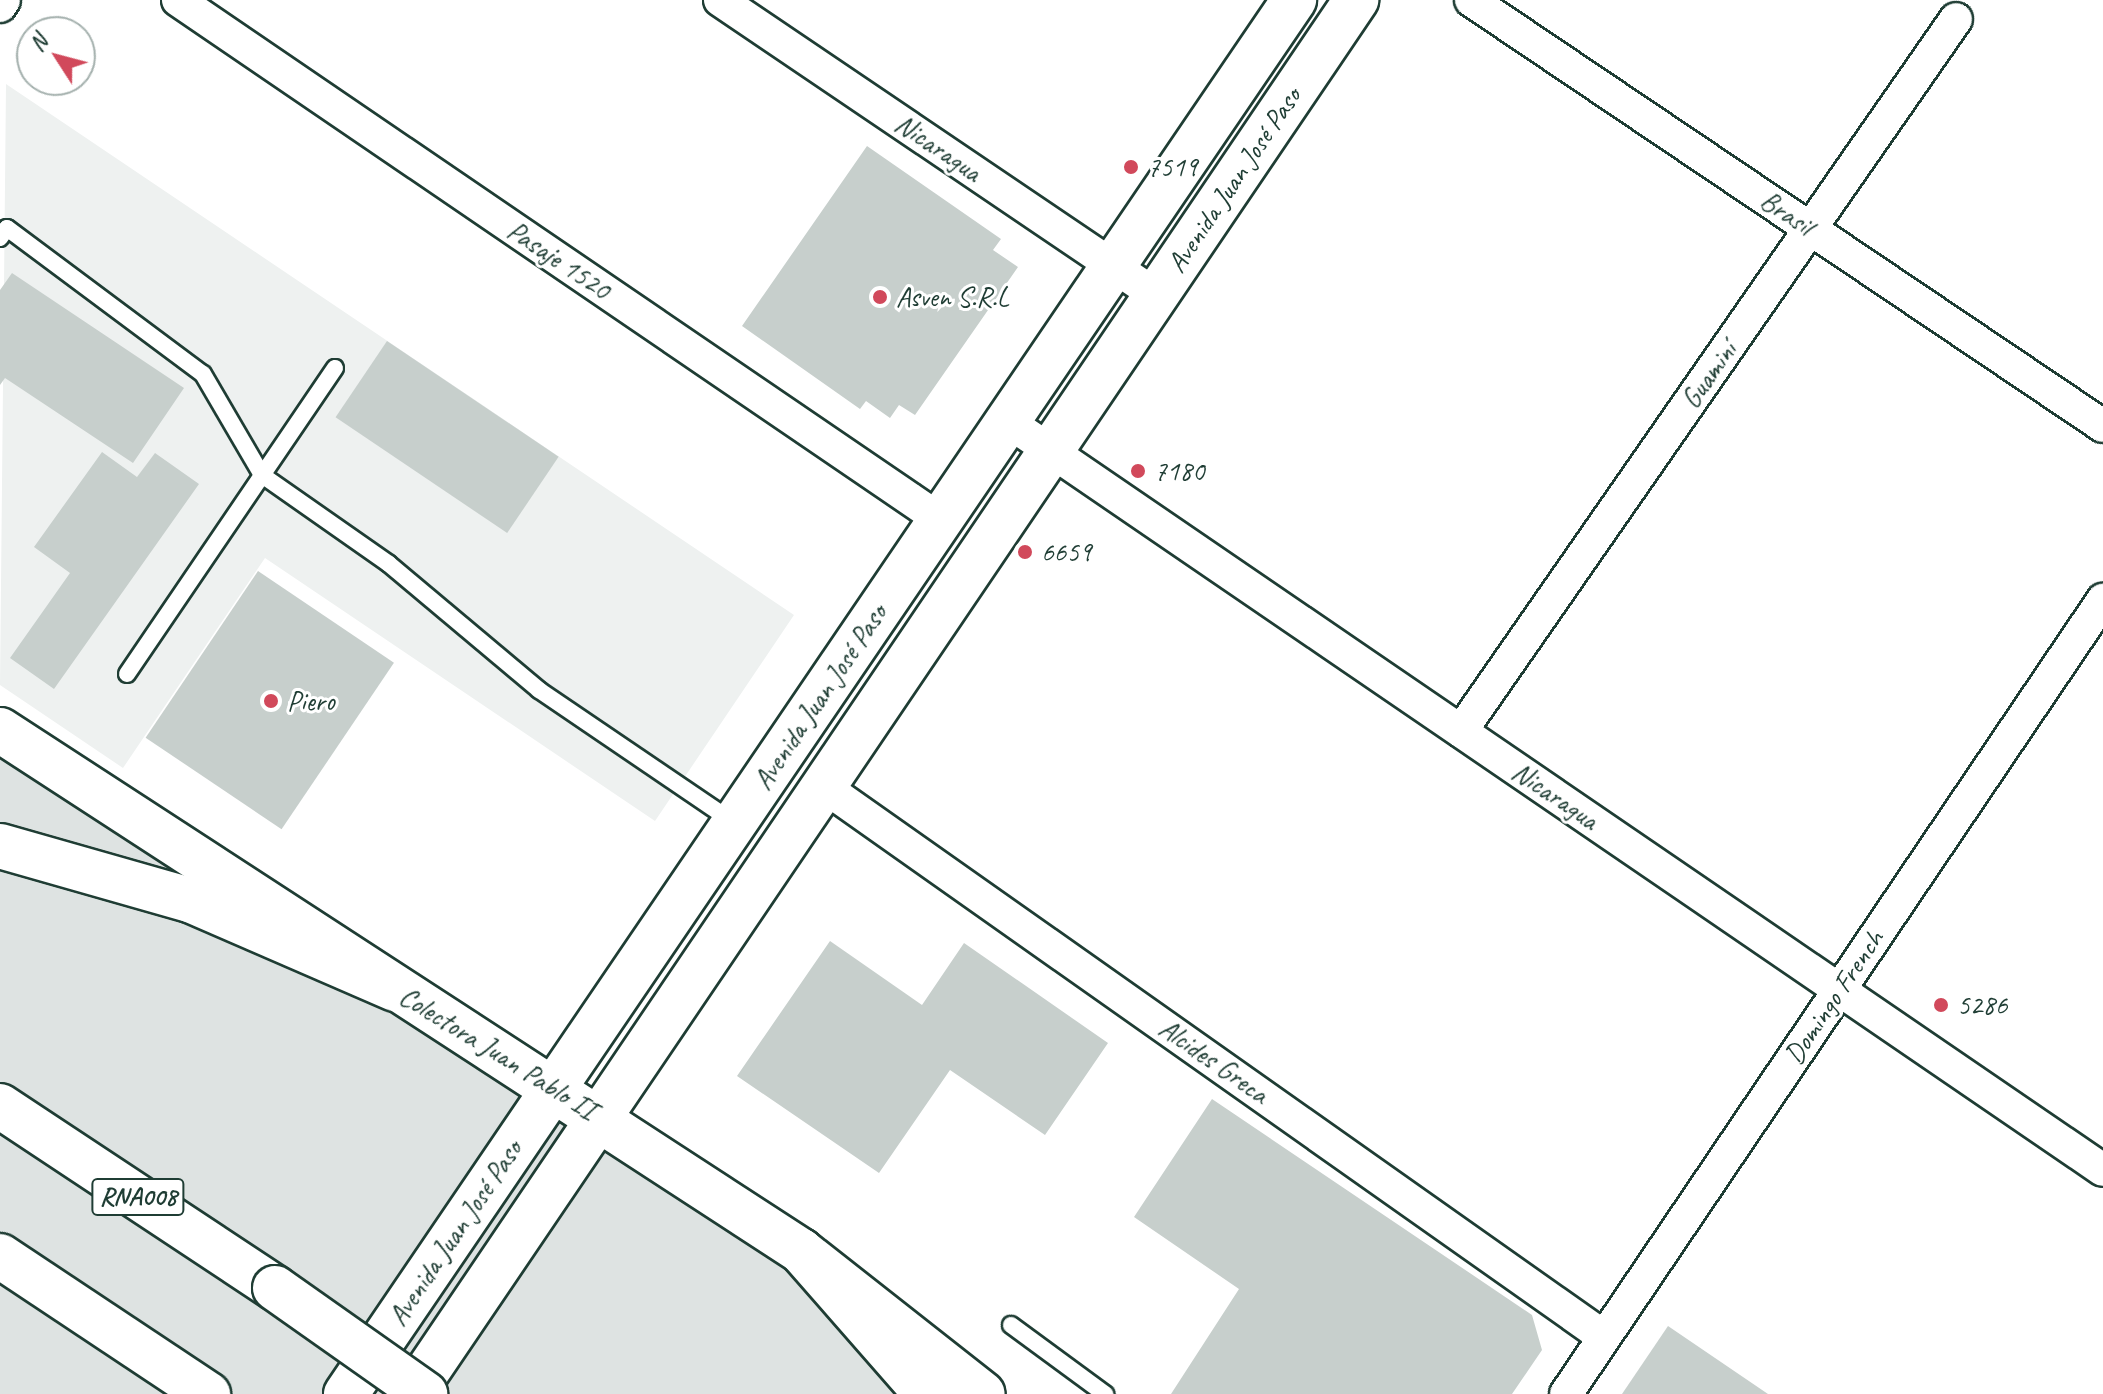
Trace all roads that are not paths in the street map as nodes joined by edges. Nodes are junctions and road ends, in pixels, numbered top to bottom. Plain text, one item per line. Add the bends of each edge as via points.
1 (4, 0) edge
2 (178, 0) edge
3 (720, 0) edge
4 (1294, 0) edge
5 (1356, 0) edge
6 (1471, 0) edge
7 (0, 6) edge
8 (1956, 19) dead end
9 (1810, 229) junction
10 (0, 238) edge
11 (1113, 266) junction
12 (1156, 295) junction
13 (335, 368) dead end
14 (1007, 421) junction
15 (2103, 426) edge
16 (1051, 451) junction
17 (262, 475) junction
18 (941, 520) junction
19 (2103, 600) edge
20 (127, 674) dead end
21 (0, 730) edge
22 (1461, 731) junction
23 (823, 786) junction
24 (734, 822) junction
25 (0, 846) edge
26 (395, 989) junction
27 (1838, 989) junction
28 (555, 1087) junction
29 (0, 1106) edge
30 (601, 1117) junction
31 (2103, 1170) edge
32 (801, 1251) junction
33 (0, 1256) edge
34 (1011, 1325) dead end
35 (1604, 1337) junction
36 (204, 1391) edge
37 (346, 1394) edge
38 (412, 1394) edge
39 (425, 1394) edge
40 (926, 1394) edge
41 (983, 1394) edge
42 (1105, 1394) edge
43 (1566, 1394) edge

1 - 7 street
2 - 18 street, Pasaje 1520
3 - 11 street, Nicaragua
4 - 11 main road, Avenida Juan José Paso
5 - 12 main road, Avenida Juan José Paso
6 - 9 street, Brasil
8 - 9 street, Guaminí
9 - 15 street, Brasil
9 - 22 street, Guaminí
10 - 17 lane via 7,228 203,374
11 - 12 street, Nicaragua
11 - 14 main road, Avenida Juan José Paso
12 - 16 main road, Avenida Juan José Paso
13 - 17 lane
14 - 16 street, Nicaragua
14 - 18 main road, Avenida Juan José Paso
16 - 22 street, Nicaragua
16 - 23 main road, Avenida Juan José Paso
17 - 20 lane
17 - 24 lane via 389,564 539,690
18 - 24 main road, Avenida Juan José Paso
19 - 27 street, Domingo French
21 - 26 main road, Colectora Juan Pablo II
22 - 27 street, Nicaragua
23 - 30 main road, Avenida Juan José Paso
23 - 35 street, Alcides Greca
24 - 28 main road, Avenida Juan José Paso
25 - 26 main road via 190,900
26 - 28 main road, Colectora Juan Pablo II
27 - 31 street, Nicaragua
27 - 35 street, Domingo French
28 - 30 main road, Colectora Juan Pablo II
28 - 37 main road, Avenida Juan José Paso
29 - 39 main road, RNA008, bridge
30 - 32 main road, Colectora Juan Pablo II
30 - 38 main road, Avenida Juan José Paso
32 - 40 main road
32 - 41 main road, Colectora Juan Pablo II
33 - 36 main road
34 - 42 lane
35 - 43 street, Domingo French

